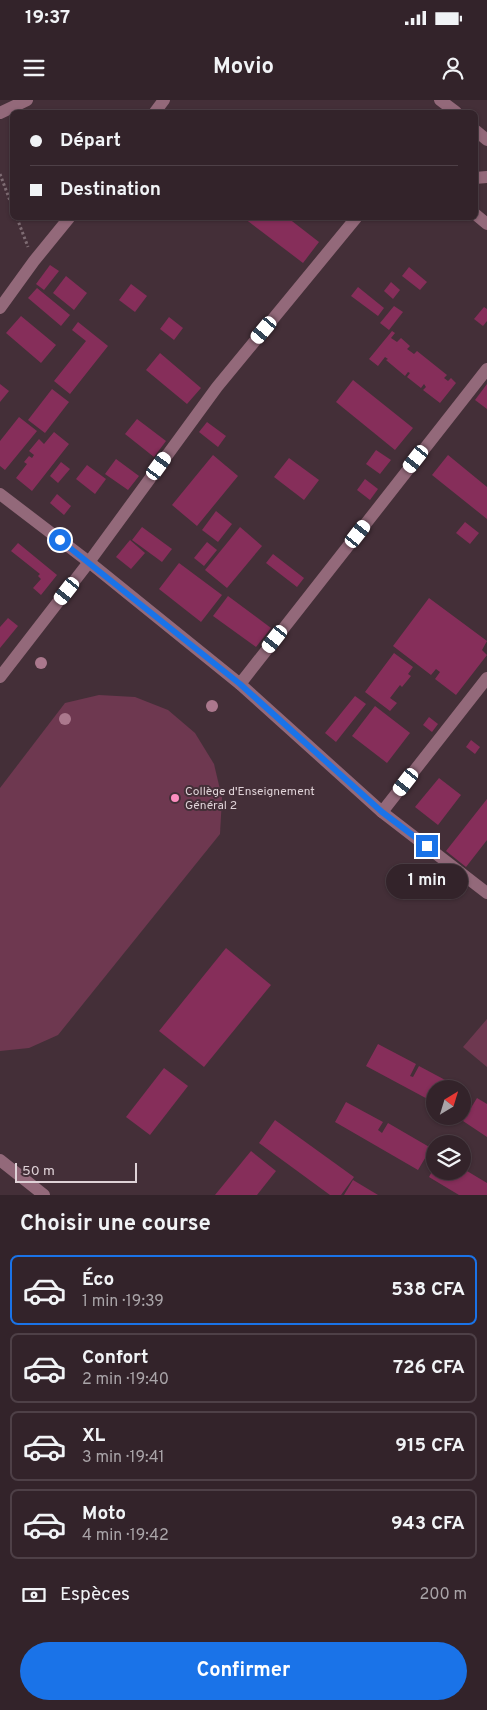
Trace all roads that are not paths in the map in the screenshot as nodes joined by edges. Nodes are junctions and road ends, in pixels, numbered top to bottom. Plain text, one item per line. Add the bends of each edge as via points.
1 (27, 100) edge
2 (164, 100) edge
3 (440, 100) edge
4 (156, 110) edge
5 (453, 110) edge
6 (0, 113) edge
7 (67, 220) edge
8 (354, 220) edge
9 (0, 308) edge
10 (487, 369) edge
11 (0, 494) edge
12 (89, 562) junction
13 (0, 677) edge
14 (487, 678) edge
15 (240, 684) junction
16 (382, 812) junction
17 (487, 893) edge
18 (0, 1160) edge
19 (44, 1195) edge

1 - 6 street
2 - 4 street
3 - 5 street
7 - 9 street
8 - 12 street via 217,386
10 - 15 street
11 - 12 street
12 - 13 street
12 - 15 street
14 - 16 street
15 - 16 street
16 - 17 street
18 - 19 street

